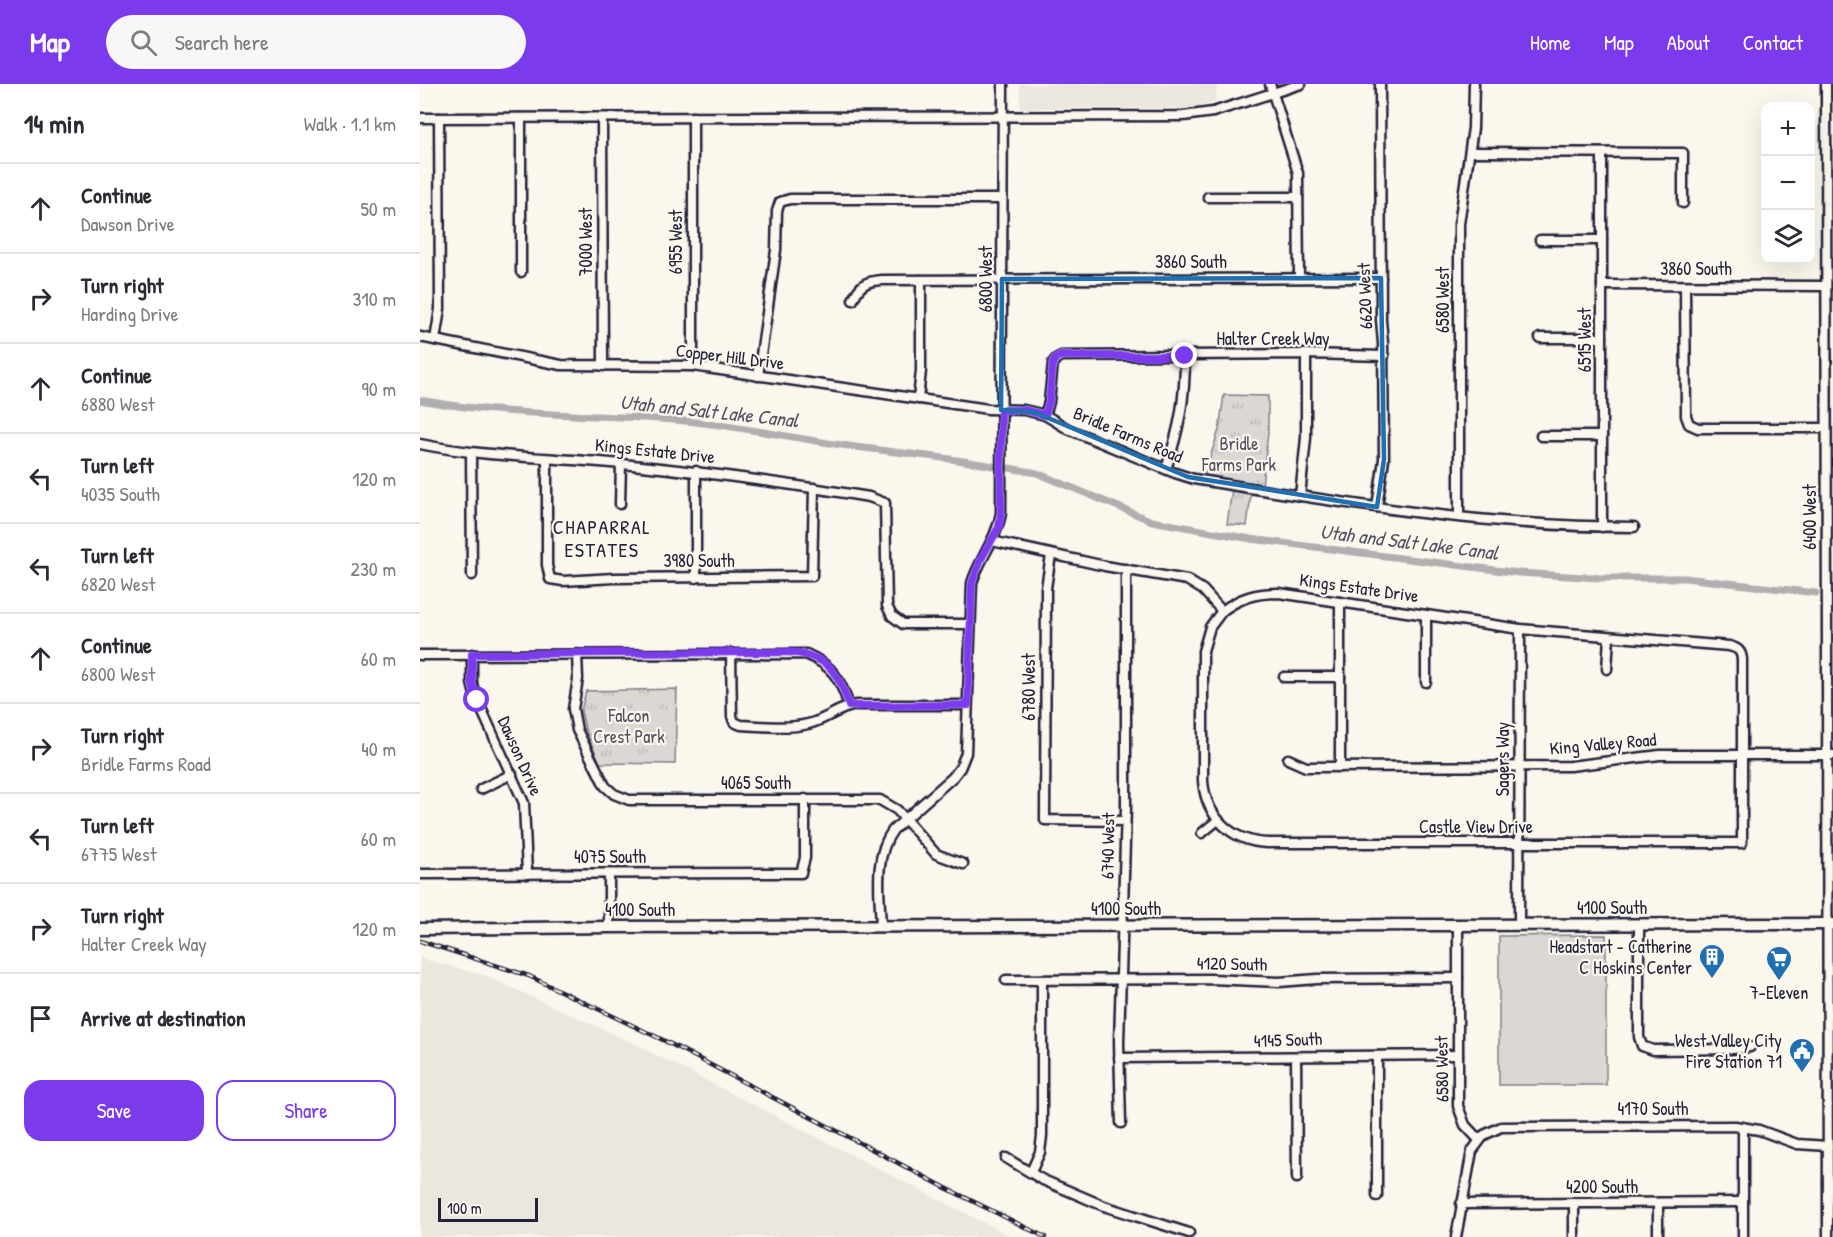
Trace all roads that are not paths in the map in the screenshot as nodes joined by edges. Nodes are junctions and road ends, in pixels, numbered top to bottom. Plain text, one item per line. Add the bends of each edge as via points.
1 (1003, 84) edge
2 (1301, 84) edge
3 (1380, 84) edge
4 (1474, 84) edge
5 (1826, 84) edge
6 (1271, 89) edge
7 (1003, 116) junction
8 (693, 117) junction
9 (420, 118) edge
10 (439, 118) junction
11 (521, 118) junction
12 (602, 118) junction
13 (1470, 152) junction
14 (1602, 153) junction
15 (1208, 197) dead end
16 (1298, 197) junction
17 (1002, 199) junction
18 (1683, 203) dead end
19 (1540, 240) dead end
20 (1602, 240) junction
21 (521, 272) dead end
22 (1299, 278) junction
23 (1381, 278) junction
24 (1002, 279) junction
25 (921, 280) junction
26 (1602, 285) junction
27 (1685, 286) junction
28 (1826, 286) junction
29 (853, 300) dead end
30 (420, 338) edge
31 (1540, 338) dead end
32 (1602, 338) junction
33 (435, 340) junction
34 (1306, 354) junction
35 (1185, 356) junction
36 (1384, 356) junction
37 (603, 366) junction
38 (693, 366) junction
39 (1829, 373) edge
40 (758, 376) junction
41 (918, 399) junction
42 (1001, 410) junction
43 (1045, 415) junction
44 (1826, 428) junction
45 (1541, 436) dead end
46 (1602, 436) junction
47 (420, 444) edge
48 (471, 453) junction
49 (547, 459) junction
50 (621, 464) junction
51 (1166, 469) junction
52 (696, 471) junction
53 (814, 488) junction
54 (1300, 496) junction
55 (621, 504) dead end
56 (1377, 507) junction
57 (1459, 517) junction
58 (1602, 527) junction
59 (1634, 527) dead end
60 (992, 541) junction
61 (1051, 555) junction
62 (1126, 569) junction
63 (472, 575) dead end
64 (696, 578) junction
65 (1340, 602) junction
66 (1222, 611) junction
67 (1426, 615) junction
68 (970, 624) junction
69 (1520, 629) junction
70 (1609, 637) junction
71 (731, 653) junction
72 (472, 654) junction
73 (577, 654) junction
74 (420, 655) edge
75 (1607, 669) dead end
76 (1284, 677) dead end
77 (1340, 677) junction
78 (1426, 682) dead end
79 (968, 705) junction
80 (849, 706) junction
81 (1742, 755) junction
82 (1830, 755) edge
83 (1288, 759) dead end
84 (1520, 766) junction
85 (1340, 767) junction
86 (512, 774) junction
87 (481, 789) dead end
88 (805, 799) junction
89 (905, 819) junction
90 (1218, 820) junction
91 (1124, 821) junction
92 (1203, 834) dead end
93 (1520, 843) junction
94 (963, 864) dead end
95 (420, 874) edge
96 (527, 874) junction
97 (609, 874) junction
98 (1639, 924) junction
99 (1830, 924) edge
100 (1458, 925) junction
101 (1519, 925) junction
102 (1123, 926) junction
103 (609, 927) junction
104 (881, 927) junction
105 (420, 929) edge
106 (1458, 978) junction
107 (1122, 979) junction
108 (1006, 980) dead end
109 (1042, 980) junction
110 (1749, 1047) dead end
111 (1458, 1055) junction
112 (1377, 1056) junction
113 (1296, 1057) junction
114 (1119, 1059) junction
115 (1830, 1063) edge
116 (1121, 1123) dead end
117 (1743, 1126) junction
118 (1479, 1140) junction
119 (1828, 1146) junction
120 (1006, 1158) dead end
121 (1030, 1172) junction
122 (1297, 1178) dead end
123 (1377, 1196) dead end
124 (1574, 1203) junction
125 (1658, 1203) junction
126 (1743, 1203) junction
127 (1461, 1204) junction
128 (1189, 1233) dead end
129 (1456, 1237) edge
130 (1574, 1237) edge
131 (1658, 1237) edge
132 (1743, 1237) edge
133 (1828, 1237) edge

1 - 7 street, 6800 West
2 - 6 street
3 - 23 street, 6620 West
4 - 13 street, 6580 West
5 - 28 street, 6400 West
6 - 7 street via 1213,112 1192,115
6 - 16 street via 1296,164
7 - 8 street
7 - 17 street, 6800 West
8 - 12 street
8 - 38 street, 6955 West
9 - 10 street
10 - 11 street
10 - 33 street via 440,309
11 - 12 street
11 - 21 street
12 - 37 street, 7000 West
13 - 14 street
13 - 57 street, 6580 West via 1459,224
14 - 18 street via 1683,153
14 - 20 street, 6515 West
15 - 16 street
16 - 22 street
17 - 24 street, 6800 West
17 - 40 street via 780,202
19 - 20 street
20 - 26 street, 6515 West
22 - 23 street, 3860 South
22 - 24 street, 3860 South
23 - 36 street, 6620 West
24 - 25 street, 3860 South
24 - 42 street, 6800 West
25 - 29 street, 3860 South via 867,282 859,287
25 - 41 street
26 - 27 street, 3860 South
26 - 32 street, 6515 West
27 - 28 street, 3860 South
27 - 44 street via 1689,424 1698,428
28 - 39 street, 6400 West
30 - 33 street, Copper Hill Drive
31 - 32 street
32 - 46 street, 6515 West
33 - 37 street, Copper Hill Drive via 561,364
34 - 35 street, Halter Creek Way
34 - 36 street, Halter Creek Way
34 - 54 street via 1306,433
35 - 43 street, Halter Creek Way via 1056,358
35 - 51 street via 1183,411
36 - 56 street, 6620 West via 1383,466
37 - 38 street, Copper Hill Drive
38 - 40 street, Copper Hill Drive
39 - 44 street, 6400 West
40 - 41 street, Copper Hill Drive
41 - 42 street, Copper Hill Drive
42 - 43 street, Bridle Farms Road
42 - 60 street, 6800 West via 1001,513
43 - 51 street, Bridle Farms Road via 1068,429
44 - 82 street, 6400 West
45 - 46 street
46 - 58 street, 6515 West
47 - 48 street, Kings Estate Drive
48 - 49 street, Kings Estate Drive
48 - 63 street
49 - 50 street, Kings Estate Drive
49 - 64 street, 3980 South via 550,579
50 - 52 street, Kings Estate Drive
50 - 55 street
51 - 54 street, Bridle Farms Road via 1194,478
52 - 53 street, Kings Estate Drive
52 - 64 street
53 - 64 street, 3980 South via 813,576
53 - 68 street, Kings Estate Drive via 885,503 886,606 892,616 903,624
54 - 56 street, Bridle Farms Road
56 - 57 street, Bridle Farms Road
57 - 58 street, Bridle Farms Road
58 - 59 street, Bridle Farms Road
60 - 61 street
60 - 68 street, 6800 West via 972,583
61 - 62 street
61 - 91 street, 6780 West via 1046,588 1045,820
62 - 66 street via 1187,580 1203,590
62 - 91 street, 6740 West
65 - 66 street, Kings Estate Drive via 1262,593 1246,596
65 - 67 street, Kings Estate Drive
65 - 77 street
66 - 90 street, Castle View Drive via 1207,633 1203,657 1203,788
67 - 69 street, Kings Estate Drive
67 - 78 street
68 - 79 street, 6800 West
69 - 70 street, Kings Estate Drive
69 - 84 street, Sagers Way
70 - 75 street
70 - 81 street, Kings Estate Drive via 1739,650
71 - 73 street
71 - 80 street via 787,652 820,660 839,678
71 - 80 street via 736,724 802,725
72 - 73 street
72 - 74 street
72 - 86 street, Dawson Drive via 475,694
73 - 88 street, 4065 South via 574,719 605,786 614,794 629,800
76 - 77 street
77 - 85 street
79 - 80 street
79 - 89 street, 6800 West via 966,753 960,768
81 - 82 street, King Valley Road
81 - 84 street, King Valley Road via 1660,755 1587,765
81 - 93 street, Castle View Drive via 1742,843
82 - 99 street, 6400 West
83 - 85 street, King Valley Road via 1306,767
84 - 85 street, King Valley Road
84 - 93 street, Sagers Way
86 - 87 street
86 - 96 street, Dawson Drive via 526,811
88 - 89 street, 4065 South via 880,800
88 - 97 street, 4075 South via 805,858 801,873
89 - 94 street, 4065 South via 936,854
89 - 104 street, 6800 West via 882,849
90 - 92 street
90 - 93 street, Castle View Drive via 1240,837 1261,843
91 - 102 street, 6740 West
93 - 101 street, Sagers Way
95 - 96 street, 4075 South
96 - 97 street, 4075 South
97 - 103 street
98 - 99 main road, 4100 South
98 - 101 main road, 4100 South
98 - 110 street via 1642,1046 1653,1050
99 - 115 street, 6400 West
100 - 101 main road, 4100 South
100 - 102 main road, 4100 South
100 - 106 street, 6580 West
102 - 104 main road, 4100 South
102 - 107 street, 6740 West
103 - 104 main road, 4100 South
103 - 105 main road, 4100 South
106 - 107 street, 4120 South
106 - 111 street, 6580 West
107 - 109 street, 4120 South
107 - 114 street, 6740 West
108 - 109 street, 4120 South
109 - 121 street via 1042,1136 1040,1152
111 - 112 street, 4145 South
111 - 118 street, 6580 West via 1460,1116
112 - 113 street, 4145 South
112 - 123 street
113 - 114 street, 4145 South
113 - 122 street
114 - 116 street, 6740 West
115 - 119 street, 6400 West
117 - 118 street, 4170 South via 1513,1126 1496,1129
117 - 119 street, 4170 South via 1797,1144
117 - 126 street
118 - 127 street via 1470,1156
119 - 133 street, 6400 West
120 - 121 street
121 - 128 street via 1104,1206
124 - 125 street, 4200 South
124 - 127 street, 4200 South
124 - 130 street
125 - 126 street, 4200 South
125 - 131 street
126 - 132 street
127 - 129 street

